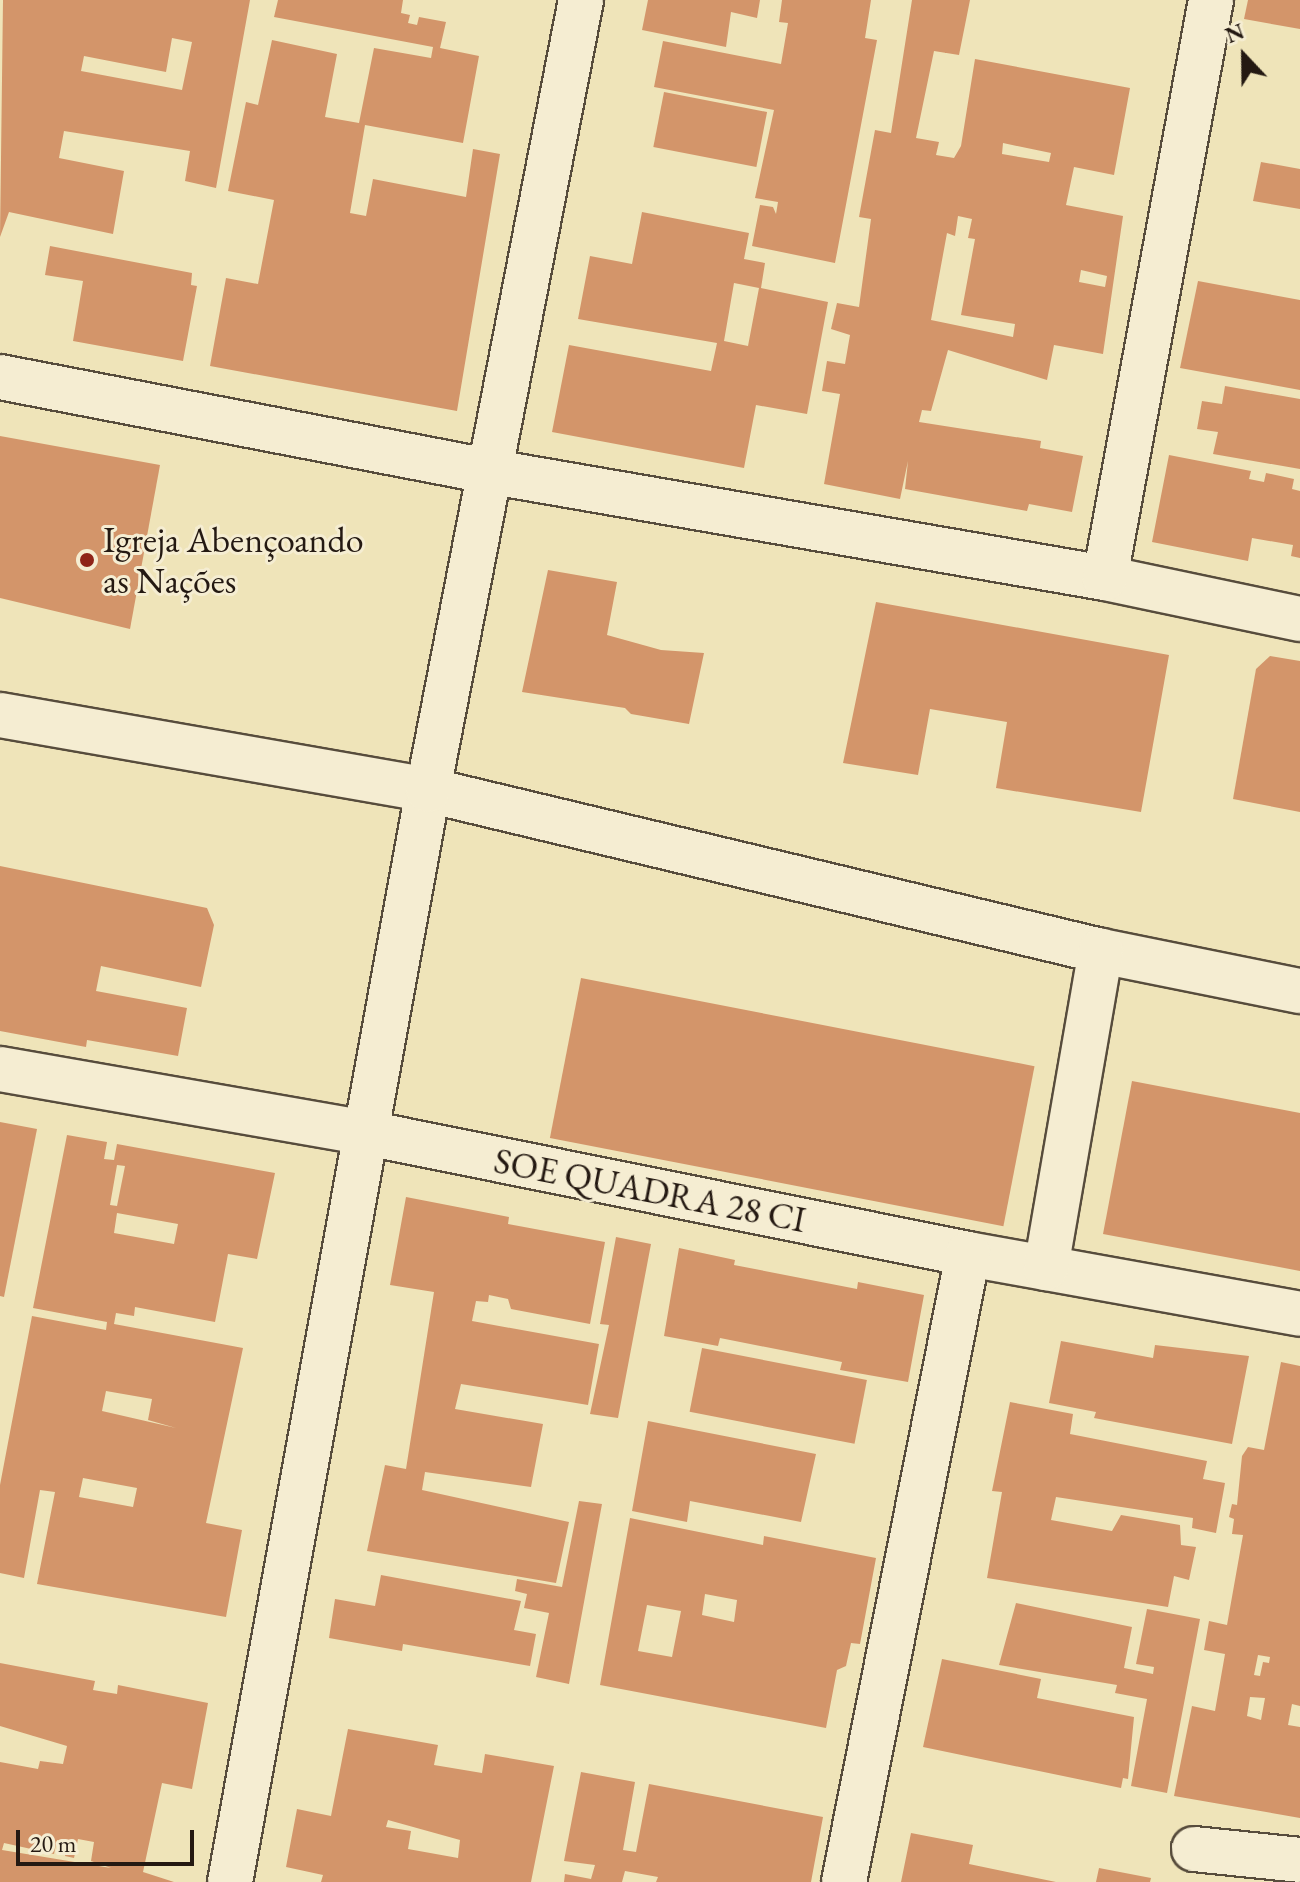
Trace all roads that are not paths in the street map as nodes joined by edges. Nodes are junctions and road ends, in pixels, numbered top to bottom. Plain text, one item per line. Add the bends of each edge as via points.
1 (581, 0) edge
2 (1211, 0) edge
3 (0, 377) edge
4 (493, 472) junction
5 (1105, 578) junction
6 (1300, 619) edge
7 (0, 715) edge
8 (428, 790) junction
9 (1101, 951) junction
10 (1300, 991) edge
11 (0, 1069) edge
12 (367, 1133) junction
13 (968, 1254) junction
14 (1046, 1268) junction
15 (1300, 1314) edge
16 (1194, 1849) dead end
17 (1300, 1860) edge
18 (230, 1882) edge
19 (844, 1882) edge

1 - 4 street
2 - 5 street
3 - 4 street
4 - 5 street
4 - 8 street
5 - 6 street
7 - 8 street
8 - 9 street
8 - 12 street
9 - 10 street
9 - 14 street
11 - 12 street, SOE QUADRA 28 CI
12 - 13 street, SOE QUADRA 28 CI
12 - 18 street
13 - 14 street, SOE QUADRA 28 CI
13 - 19 street
14 - 15 street, SOE QUADRA 28 CI
16 - 17 street

